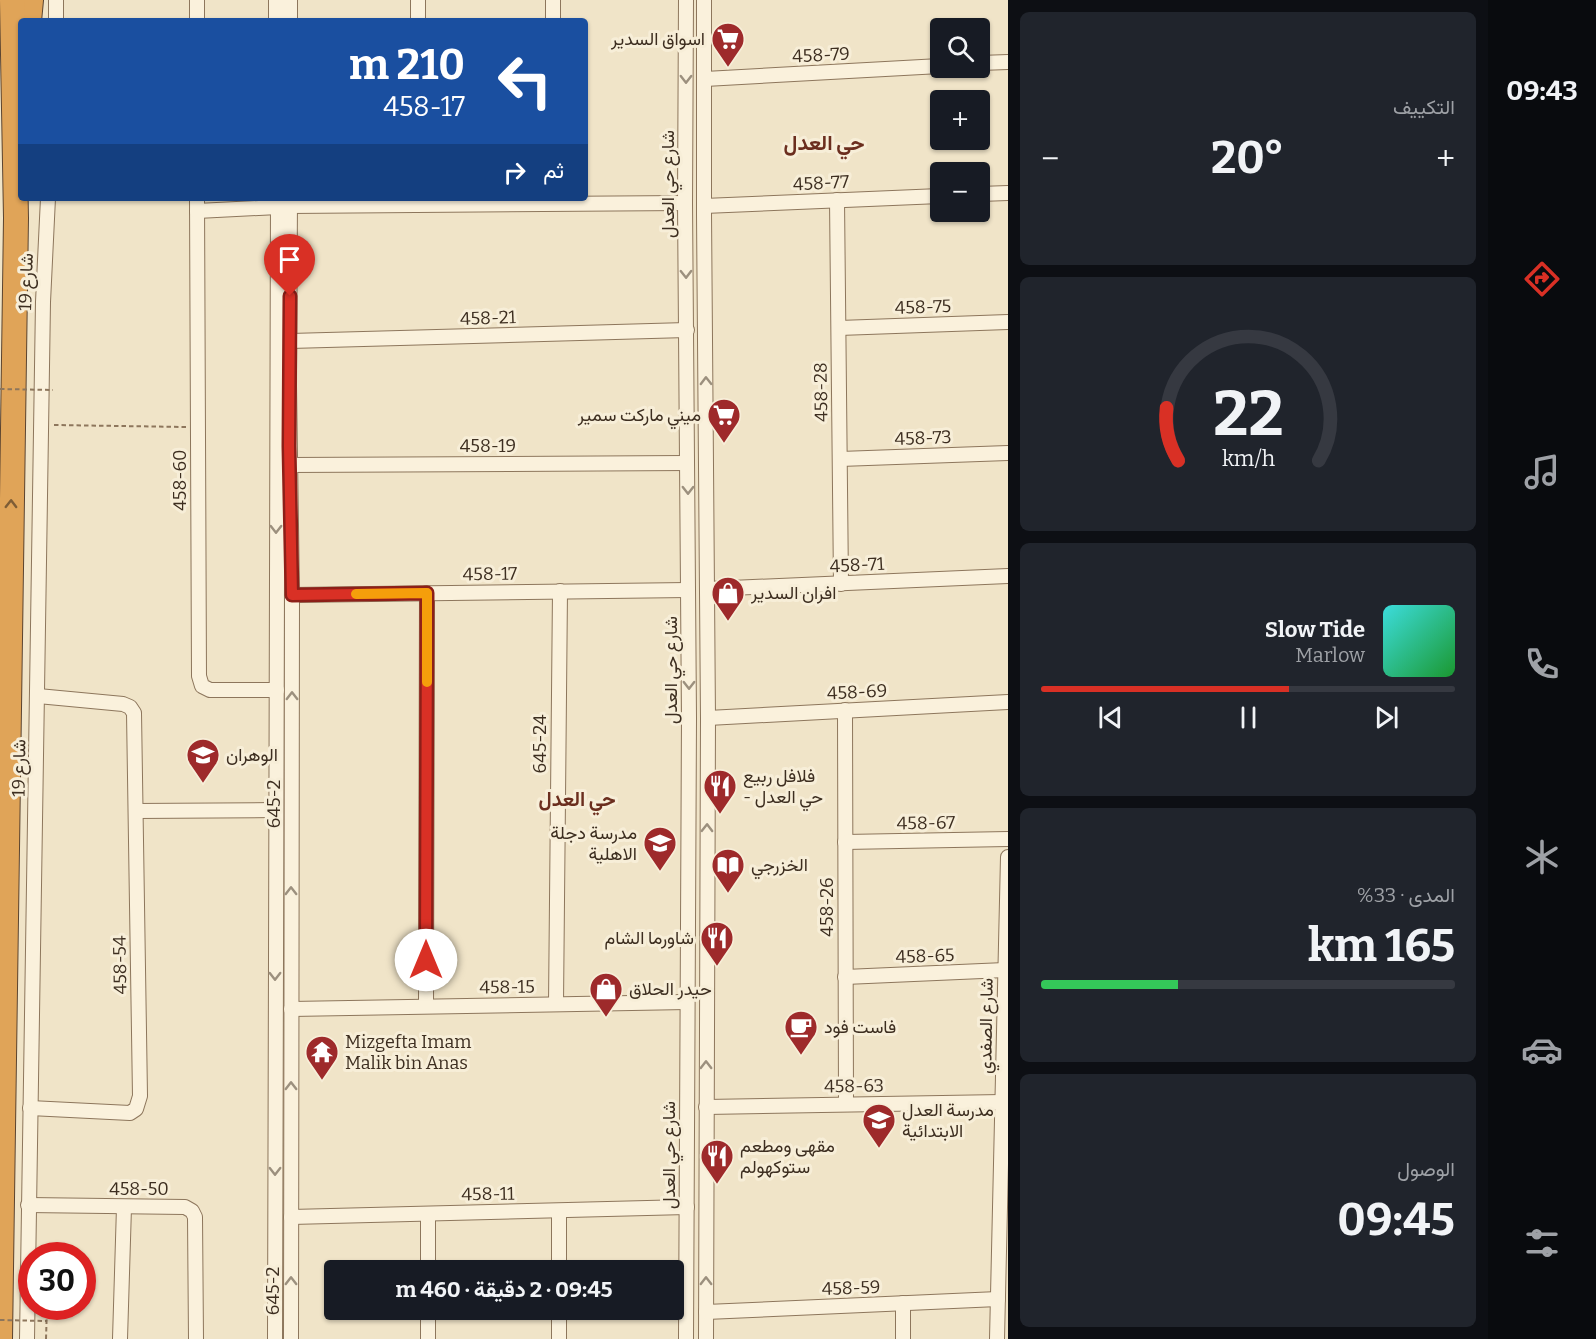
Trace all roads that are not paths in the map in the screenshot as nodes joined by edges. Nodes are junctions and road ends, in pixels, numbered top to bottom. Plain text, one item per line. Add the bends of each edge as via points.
1 (12, 0) edge
2 (31, 0) edge
3 (57, 0) edge
4 (197, 0) edge
5 (276, 0) edge
6 (290, 0) edge
7 (418, 0) edge
8 (553, 0) edge
9 (686, 0) edge
10 (704, 0) edge
11 (29, 18) edge
12 (56, 18) edge
13 (197, 18) edge
14 (276, 18) edge
15 (290, 18) edge
16 (418, 18) edge
17 (553, 18) edge
18 (1008, 62) edge
19 (990, 63) edge
20 (930, 67) edge
21 (705, 79) junction
22 (18, 178) edge
23 (1008, 193) edge
24 (990, 194) edge
25 (930, 196) edge
26 (837, 200) junction
27 (48, 201) edge
28 (422, 201) edge
29 (554, 201) edge
30 (284, 202) edge
31 (197, 204) edge
32 (685, 209) junction
33 (704, 210) junction
34 (15, 218) junction
35 (1008, 322) edge
36 (839, 328) junction
37 (687, 330) junction
38 (290, 341) junction
39 (282, 387) junction
40 (1008, 453) edge
41 (840, 459) junction
42 (687, 463) junction
43 (289, 465) junction
44 (1008, 576) edge
45 (841, 584) junction
46 (708, 589) junction
47 (688, 590) junction
48 (560, 591) junction
49 (427, 593) junction
50 (292, 595) junction
51 (277, 690) junction
52 (38, 696) junction
53 (1008, 702) edge
54 (845, 710) junction
55 (708, 718) junction
56 (275, 810) junction
57 (136, 811) junction
58 (1008, 839) edge
59 (845, 842) junction
60 (1008, 857) edge
61 (1008, 875) edge
62 (706, 923) junction
63 (687, 924) junction
64 (1005, 970) junction
65 (845, 977) junction
66 (687, 1002) junction
67 (556, 1004) junction
68 (426, 1006) junction
69 (291, 1009) junction
70 (1002, 1102) junction
71 (846, 1104) junction
72 (706, 1107) junction
73 (30, 1108) junction
74 (1005, 1127) edge
75 (28, 1205) junction
76 (687, 1207) junction
77 (124, 1208) junction
78 (559, 1211) junction
79 (428, 1214) junction
80 (291, 1218) junction
81 (428, 1260) edge
82 (559, 1260) edge
83 (998, 1299) junction
84 (903, 1304) junction
85 (706, 1312) junction
86 (428, 1320) edge
87 (559, 1320) edge
88 (0, 1339) edge
89 (27, 1339) edge
90 (120, 1339) edge
91 (196, 1339) edge
92 (275, 1339) edge
93 (291, 1339) edge
94 (428, 1339) edge
95 (559, 1339) edge
96 (686, 1339) edge
97 (706, 1339) edge
98 (903, 1339) edge
99 (997, 1339) edge

1 - 34 highway
2 - 11 highway
3 - 12 street
4 - 13 street
5 - 14 street
6 - 15 street
7 - 16 street
8 - 17 street
9 -> 32 street, شارع حي العدل
10 - 21 street, شارع حي العدل
18 - 19 street
20 - 21 street, 458-79
21 - 33 street, شارع حي العدل
22 - 34 highway
23 - 24 street
25 - 26 street, 458-77
26 - 33 street, 458-77
26 - 36 street, 458-28
27 - 52 street, شارع 19
28 - 29 street, 458-77
28 - 30 street, 458-77
29 - 32 street, 458-77
30 - 31 street, 458-77
30 - 38 street, 645-2
30 - 39 street, 645-2
31 - 51 street, 458-60 via 199,676 202,686 210,690
32 - 33 street, 458-77
32 -> 37 street, شارع حي العدل
46 -> 33 street, شارع حي العدل
88 -> 34 highway
35 - 36 street, 458-75
36 - 41 street, 458-28
37 - 38 street, 458-21
37 - 42 street, شارع حي العدل
38 - 39 street, 645-2
39 - 43 street, 645-2
39 -> 51 street, 645-2
40 - 41 street, 458-73
41 - 45 street, 458-28
42 - 43 street, 458-19
42 -> 47 street, شارع حي العدل
43 - 50 street, 645-2
44 - 45 street, 458-71
45 - 46 street, 458-71
46 - 55 street, شارع حي العدل
47 - 48 street, 458-17
47 -> 63 street, شارع حي العدل
48 - 49 street, 458-17
48 - 67 street, 645-24
49 - 50 street, 458-17
49 - 68 street
69 -> 50 street, 645-2
51 - 56 street, 645-2
52 - 57 street, 458-54 via 130,707 134,713
52 - 73 street, شارع 19
53 - 54 street, 458-69
54 - 55 street, 458-69
54 - 59 street, 458-26
62 -> 55 street, شارع حي العدل
56 - 57 street
56 -> 92 street, 645-2
57 - 73 street, 458-54 via 140,1096 136,1109 130,1113
58 - 59 street, 458-67
59 - 65 street, 458-26
60 - 61 street, شارع الصفدي
61 - 64 street, شارع الصفدي
62 - 63 street
72 -> 62 street, شارع حي العدل
63 - 66 street, شارع حي العدل
64 - 65 street, 458-65
64 - 70 street, شارع الصفدي
65 - 71 street, 458-26
66 - 67 street, 458-15
66 - 76 street, شارع حي العدل
67 - 68 street, 458-15
68 - 69 street, 458-15
80 -> 69 street, 645-2
70 - 71 street, 458-63
70 - 74 street, شارع الصفدي
71 - 72 street, 458-63
85 -> 72 street, شارع حي العدل
73 - 75 street, شارع 19
74 - 83 street, شارع الصفدي
75 - 77 street, 458-50
75 - 89 street, شارع 19
76 - 78 street, 458-11
76 - 96 street, شارع حي العدل
77 - 90 street
77 - 91 street, 458-50 via 185,1207 192,1211
78 - 79 street, 458-11
78 - 82 street
79 - 80 street, 458-11
79 - 81 street
93 -> 80 street, 645-2
83 - 84 street, 458-59
83 - 99 street, شارع الصفدي
84 - 85 street, 458-59
84 - 98 street
85 - 97 street, شارع حي العدل
86 - 94 street
87 - 95 street

